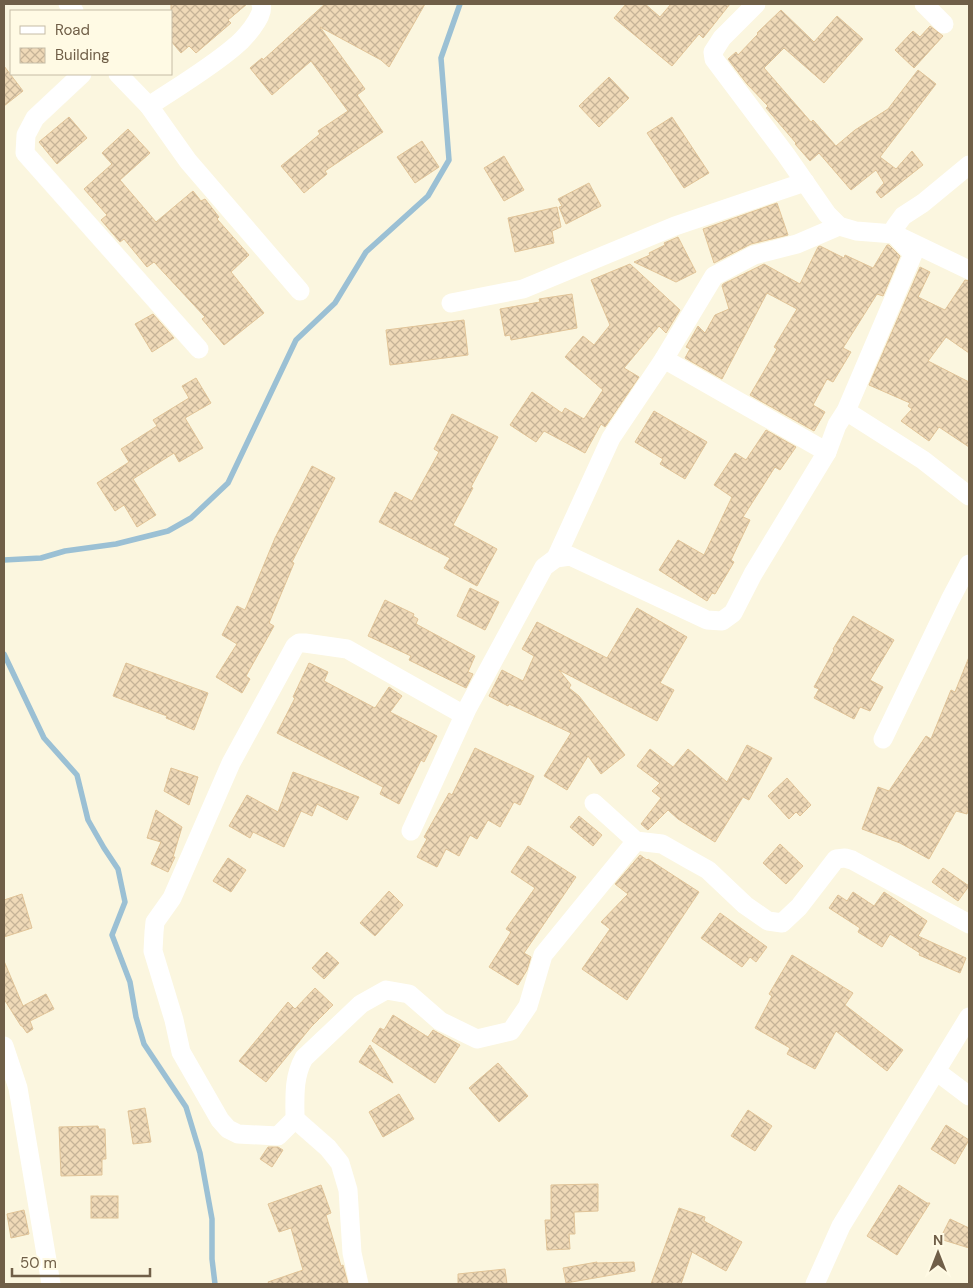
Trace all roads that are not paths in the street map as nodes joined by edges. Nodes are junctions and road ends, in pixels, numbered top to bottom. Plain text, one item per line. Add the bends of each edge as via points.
1 (261, 4) edge
2 (756, 4) edge
3 (924, 4) edge
4 (944, 24) dead end
5 (81, 75) edge
6 (119, 75) edge
7 (149, 106) junction
8 (969, 165) edge
9 (805, 182) junction
10 (839, 226) junction
11 (894, 234) junction
12 (969, 270) edge
13 (300, 291) dead end
14 (451, 303) dead end
15 (199, 349) dead end
16 (664, 359) junction
17 (846, 411) junction
18 (827, 452) junction
19 (969, 496) edge
20 (556, 558) junction
21 (969, 564) edge
22 (464, 715) junction
23 (883, 739) dead end
24 (594, 803) dead end
25 (411, 831) dead end
26 (636, 841) junction
27 (969, 924) edge
28 (969, 1017) edge
29 (4, 1046) edge
30 (936, 1071) junction
31 (969, 1096) edge
32 (295, 1119) junction
33 (51, 1284) edge
34 (359, 1284) edge
35 (815, 1284) edge

1 - 7 street via 260,18 234,48
2 - 9 street via 722,38 713,52 714,59
3 - 4 street
5 - 15 street via 35,118 26,135 24,153
6 - 7 street
7 - 13 street via 188,161
8 - 11 street via 903,216
9 - 10 street
9 - 14 street via 675,226 523,290
10 - 11 street via 856,231
10 - 16 street via 797,244 754,255 714,276
11 - 12 street
11 - 17 street via 913,254
16 - 18 street
16 - 20 street via 611,438
17 - 18 street
17 - 19 street via 924,460
18 - 20 street via 752,574 733,613 722,621 707,620 570,556
20 - 22 street via 544,567
21 - 23 street
22 - 25 street
22 - 32 street via 347,649 299,643 231,763 172,898 156,922 153,951 181,1052 220,1120 228,1130 238,1134 278,1136
24 - 26 street
26 - 27 street via 662,844 708,870 745,905 768,921 782,923 799,907 836,859 845,858
26 - 32 street via 543,955 528,1006 511,1031 477,1039 440,1021 409,994 386,990 361,1004 304,1058 296,1084
28 - 30 street
29 - 33 street via 18,1088
30 - 31 street
30 - 35 street via 841,1226
32 - 34 street via 340,1163 348,1190 352,1253

